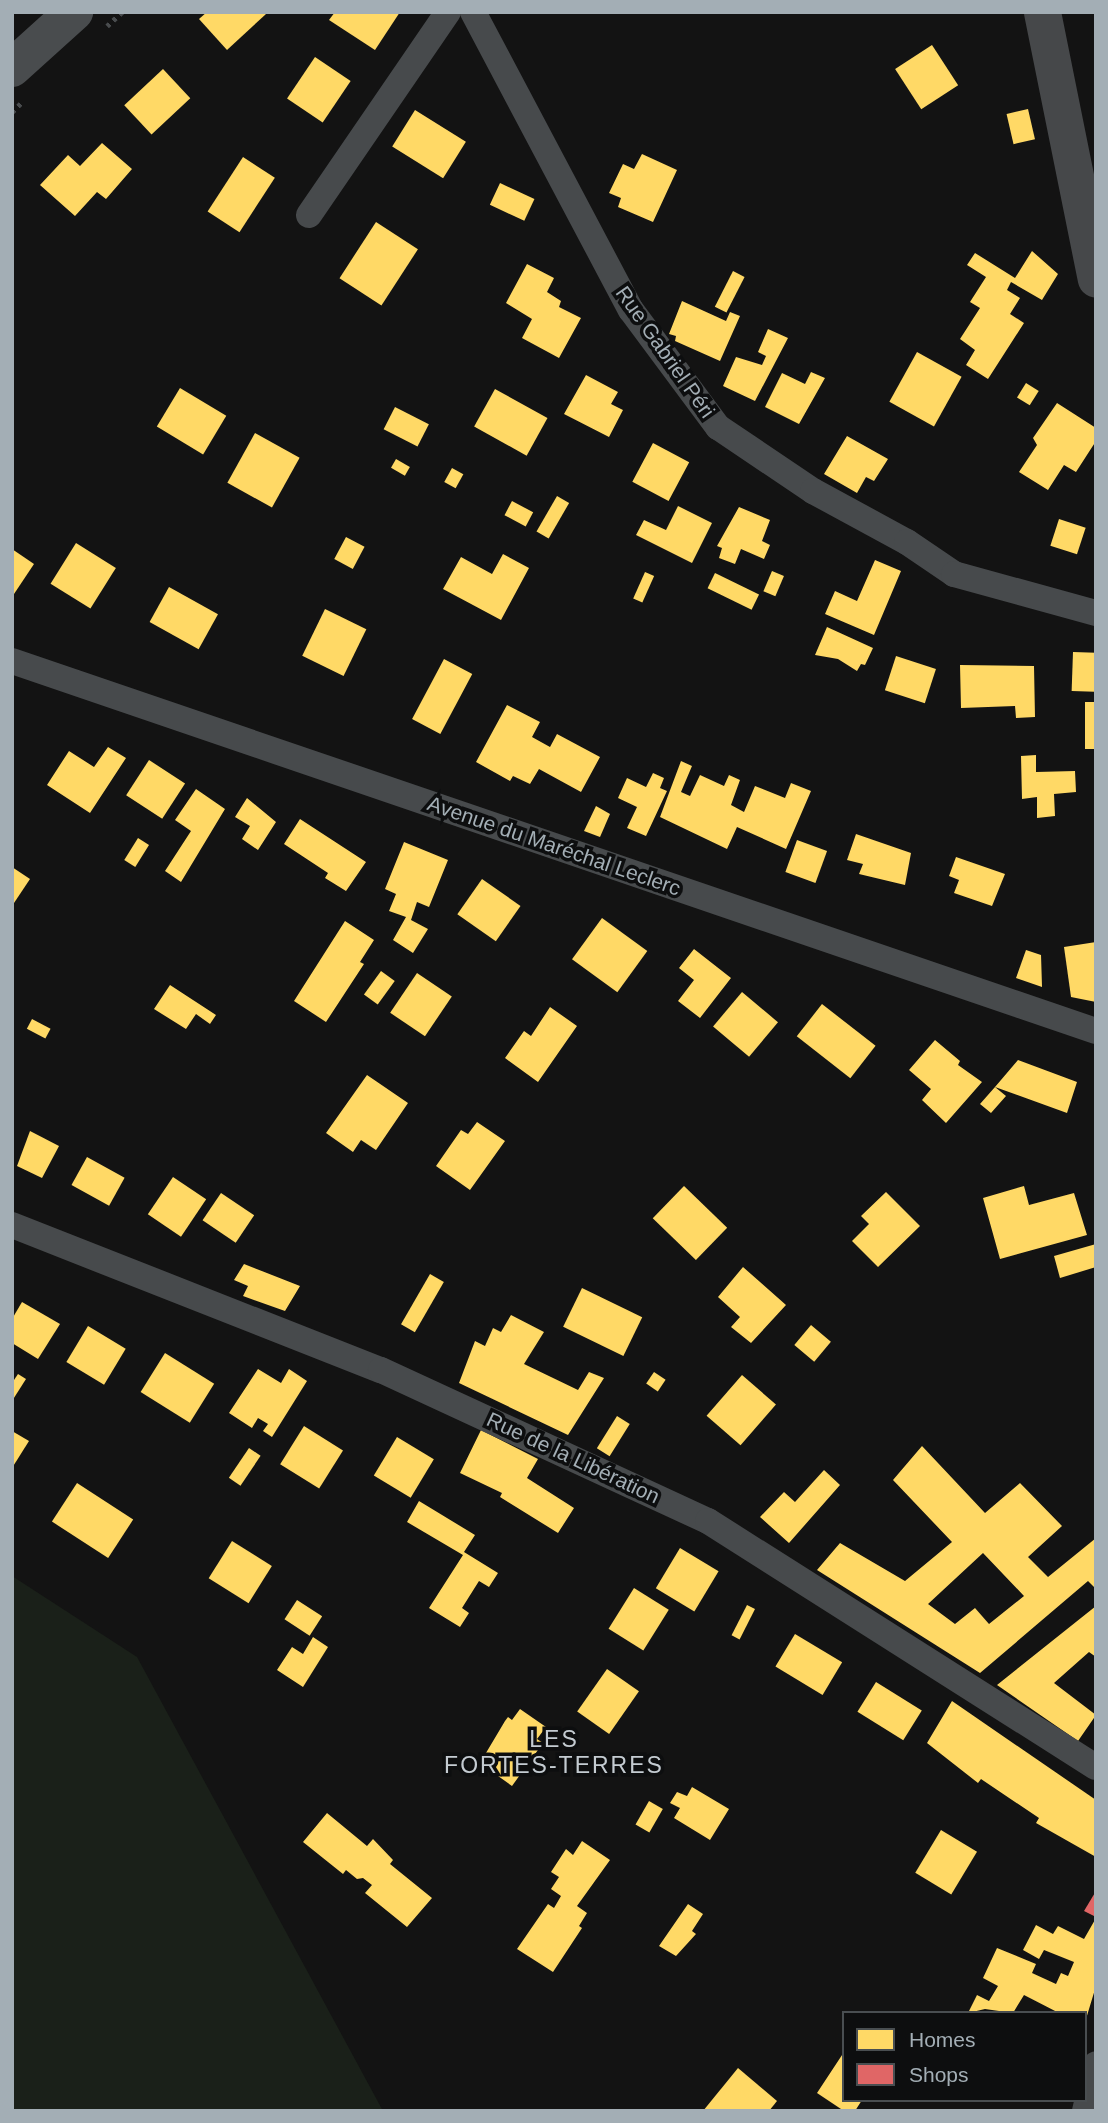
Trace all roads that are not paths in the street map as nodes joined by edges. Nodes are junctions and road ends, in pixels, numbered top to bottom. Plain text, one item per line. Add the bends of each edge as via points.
1 (74, 12) edge
2 (448, 12) edge
3 (473, 12) edge
4 (1042, 12) edge
5 (12, 68) edge
6 (309, 215) dead end
7 (1096, 279) edge
8 (1096, 612) edge
9 (12, 661) edge
10 (1096, 1031) edge
11 (12, 1225) edge
12 (1096, 1767) edge
13 (1096, 2064) edge
14 (1085, 2111) edge

1 - 5 main road
2 - 6 street
3 - 8 street, Rue Gabriel Péri via 631,310 718,427 813,491 907,542 954,574
4 - 7 street
9 - 10 street, Avenue du Maréchal Leclerc
11 - 12 street, Rue de la Libération via 381,1370 708,1521
13 - 14 street

